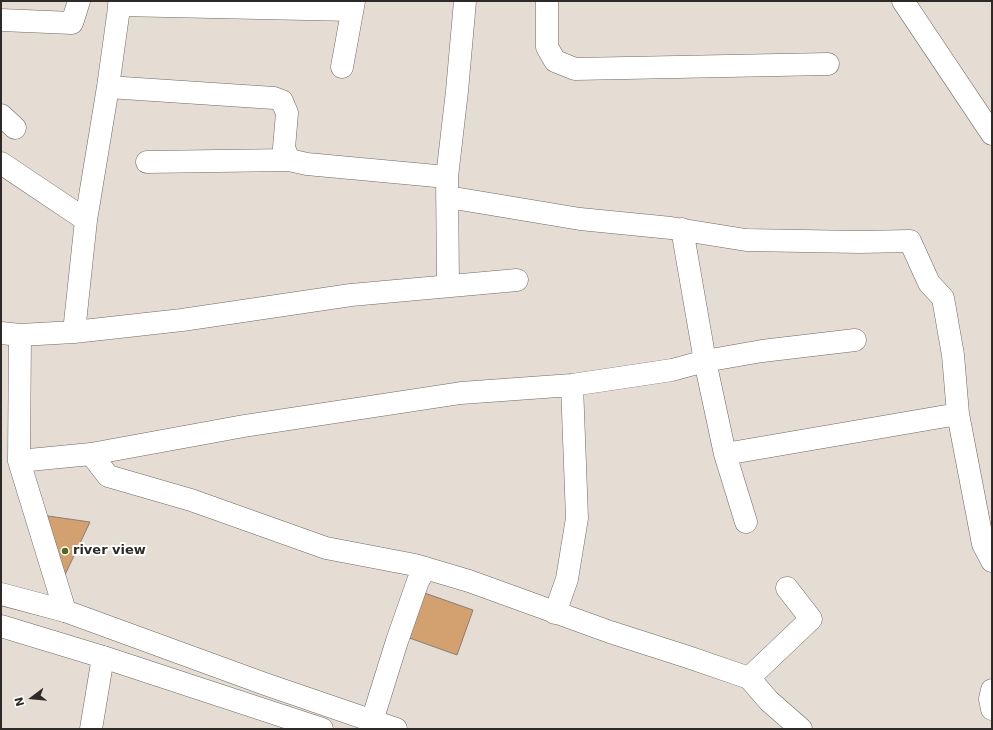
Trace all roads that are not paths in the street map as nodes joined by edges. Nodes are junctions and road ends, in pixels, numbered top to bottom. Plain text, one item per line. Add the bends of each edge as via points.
1 (79, 1) edge
2 (465, 1) edge
3 (547, 1) edge
4 (903, 1) edge
5 (120, 3) edge
6 (353, 6) edge
7 (1, 20) edge
8 (828, 64) dead end
9 (342, 67) dead end
10 (108, 87) junction
11 (992, 134) edge
12 (289, 160) junction
13 (147, 162) dead end
14 (1, 164) edge
15 (447, 187) junction
16 (86, 220) junction
17 (682, 229) junction
18 (517, 280) dead end
19 (448, 286) junction
20 (74, 332) junction
21 (11, 334) edge
22 (855, 340) dead end
23 (705, 361) junction
24 (572, 385) junction
25 (958, 414) junction
26 (90, 454) junction
27 (725, 454) junction
28 (19, 461) junction
29 (746, 522) dead end
30 (992, 561) edge
31 (426, 568) junction
32 (787, 588) dead end
33 (1, 594) edge
34 (65, 611) junction
35 (555, 613) junction
36 (1, 626) edge
37 (103, 657) junction
38 (749, 678) junction
39 (992, 690) edge
40 (992, 709) edge
41 (372, 721) junction
42 (91, 729) edge
43 (322, 729) edge
44 (396, 729) edge
45 (801, 729) edge

1 - 7 street via 72,23
2 - 15 street
3 - 8 street via 547,47 555,61 575,69
4 - 11 street
5 - 6 street
5 - 10 street
6 - 9 street
10 - 12 street via 274,98 282,101 287,113 284,148
10 - 16 street
12 - 13 street
12 - 15 street
14 - 16 street
15 - 17 street via 580,219
15 - 19 street
16 - 20 street
17 - 23 street
17 - 25 street via 746,240 910,241 929,283 943,298 953,355
18 - 19 street
19 - 20 street via 351,295 190,319
20 - 21 street
21 - 28 street
22 - 23 street via 762,351
23 - 24 street via 672,370
23 - 27 street
24 - 26 street via 461,393 244,426
24 - 35 street via 577,518 567,579
25 - 27 street
25 - 30 street via 983,544
26 - 28 street
26 - 31 street via 108,476 190,500 326,548
27 - 29 street
28 - 34 street
31 - 35 street via 470,581
31 - 41 street via 418,581
32 - 38 street via 811,619
33 - 34 street
34 - 41 street
35 - 38 street
36 - 37 street
37 - 42 street
37 - 43 street
38 - 45 street via 769,701
39 - 40 street
41 - 44 street

